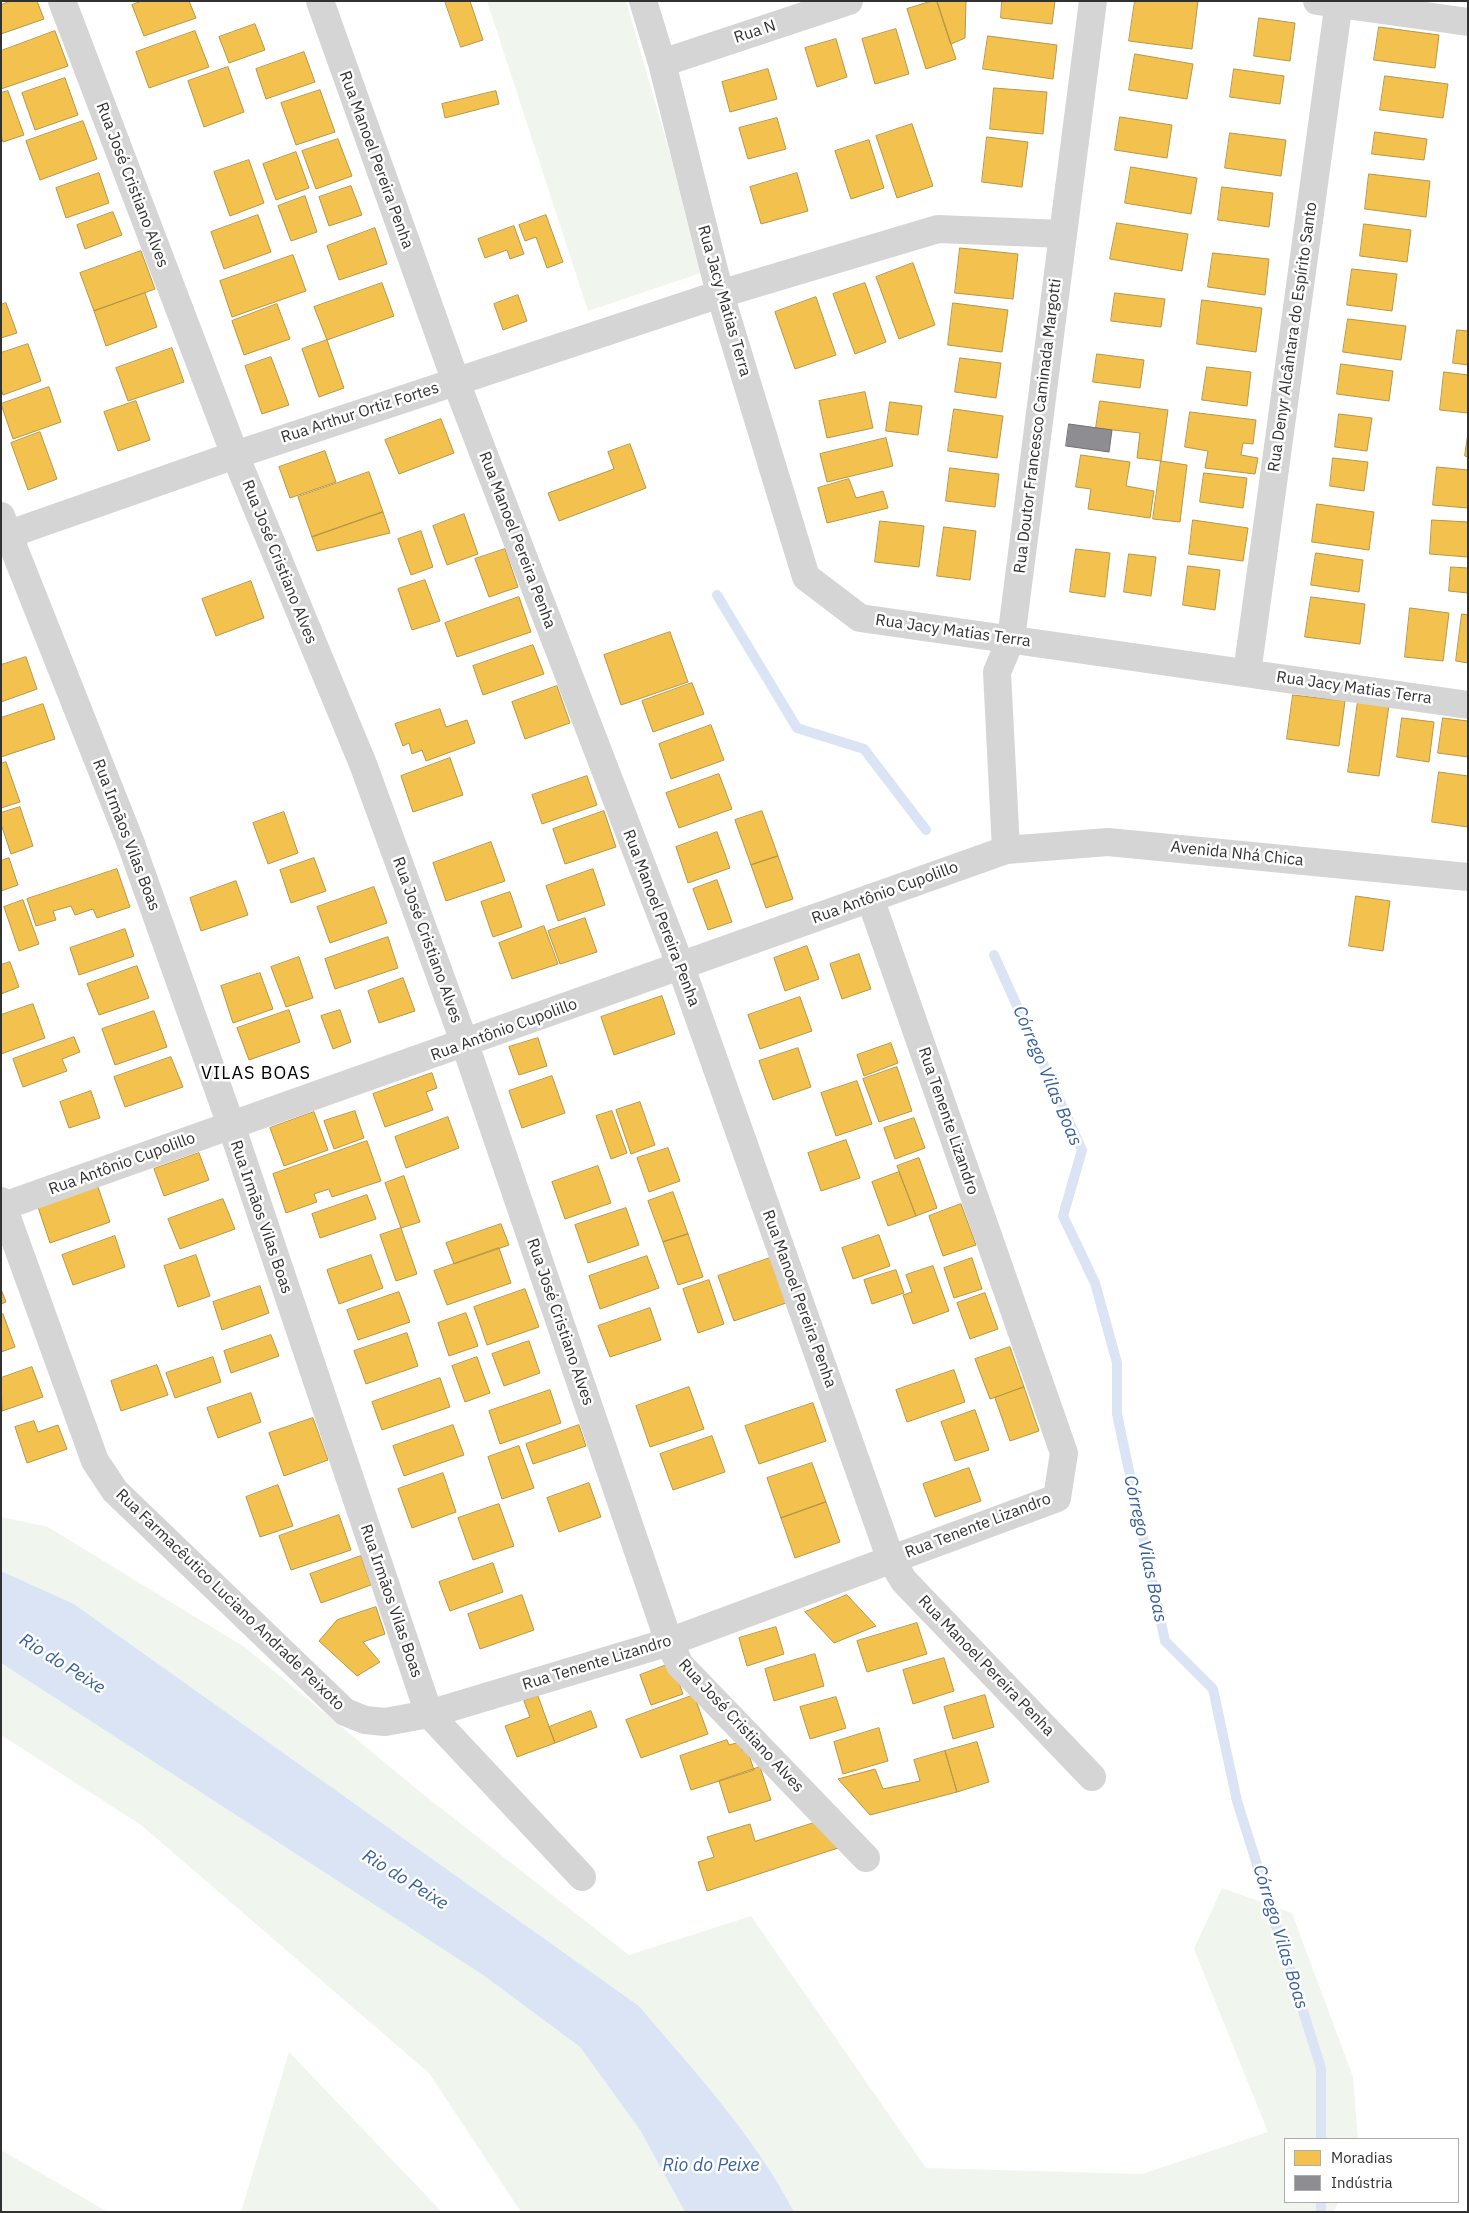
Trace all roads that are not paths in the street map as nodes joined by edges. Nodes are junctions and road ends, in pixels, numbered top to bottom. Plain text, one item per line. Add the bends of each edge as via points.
1 (62, 1) edge
2 (320, 1) edge
3 (643, 1) edge
4 (849, 1) edge
5 (1093, 1) edge
6 (1331, 2) edge
7 (1468, 22) edge
8 (662, 63) junction
9 (1063, 234) junction
10 (720, 294) junction
11 (456, 382) junction
12 (235, 455) junction
13 (3, 529) edge
14 (1010, 639) junction
15 (1247, 673) junction
16 (1468, 705) edge
17 (1006, 850) junction
18 (1468, 877) edge
19 (870, 898) junction
20 (681, 967) junction
21 (465, 1044) junction
22 (230, 1125) junction
23 (2, 1205) edge
24 (892, 1560) junction
25 (669, 1642) junction
26 (429, 1714) junction
27 (385, 1722) joint
28 (1092, 1777) dead end
29 (866, 1858) dead end
30 (582, 1877) dead end

1 - 12 street, Rua José Cristiano Alves
2 - 11 street, Rua Manoel Pereira Penha
3 - 8 street, Rua Jacy Matias Terra
4 - 8 street, Rua N
5 - 9 street, Rua Doutor Francesco Caminada Margotti
6 - 7 street
6 - 15 street, Rua Denyr Alcântara do Espírito Santo
8 - 10 street, Rua Jacy Matias Terra
9 - 10 street, Rua Arthur Ortiz Fortes via 938,229
9 - 14 street, Rua Doutor Francesco Caminada Margotti
10 - 11 street, Rua Arthur Ortiz Fortes
10 - 14 street, Rua Jacy Matias Terra via 806,578 860,618
11 - 12 street, Rua Arthur Ortiz Fortes
11 - 20 street, Rua Manoel Pereira Penha
12 - 13 street, Rua Arthur Ortiz Fortes
12 - 21 street, Rua José Cristiano Alves via 363,764
13 - 22 street, Rua Irmãos Vilas Boas via 130,841
14 - 15 street, Rua Jacy Matias Terra
14 - 17 street, Rua Doutor Francesco Caminada Margotti via 997,672
15 - 16 street, Rua Jacy Matias Terra
17 - 18 street, Avenida Nhá Chica via 1108,842
17 - 19 street, Rua Antônio Cupolillo
19 - 20 street, Rua Antônio Cupolillo
19 - 24 street, Rua Tenente Lizandro via 1064,1453 1056,1498
20 - 21 street, Rua Antônio Cupolillo
20 - 24 street, Rua Manoel Pereira Penha
21 - 22 street, Rua Antônio Cupolillo
21 - 25 street, Rua José Cristiano Alves
22 - 23 street, Rua Antônio Cupolillo
22 - 26 street, Rua Irmãos Vilas Boas
23 - 27 street, Rua Farmacêutico Luciano Andrade Peixoto via 95,1461 115,1491 345,1712 365,1720
24 - 25 street, Rua Tenente Lizandro
24 - 28 street, Rua Manoel Pereira Penha via 904,1581
25 - 26 street, Rua Tenente Lizandro
25 - 29 street, Rua José Cristiano Alves via 680,1665
26 - 27 street, Rua Tenente Lizandro
26 - 30 street, Rua Irmãos Vilas Boas

